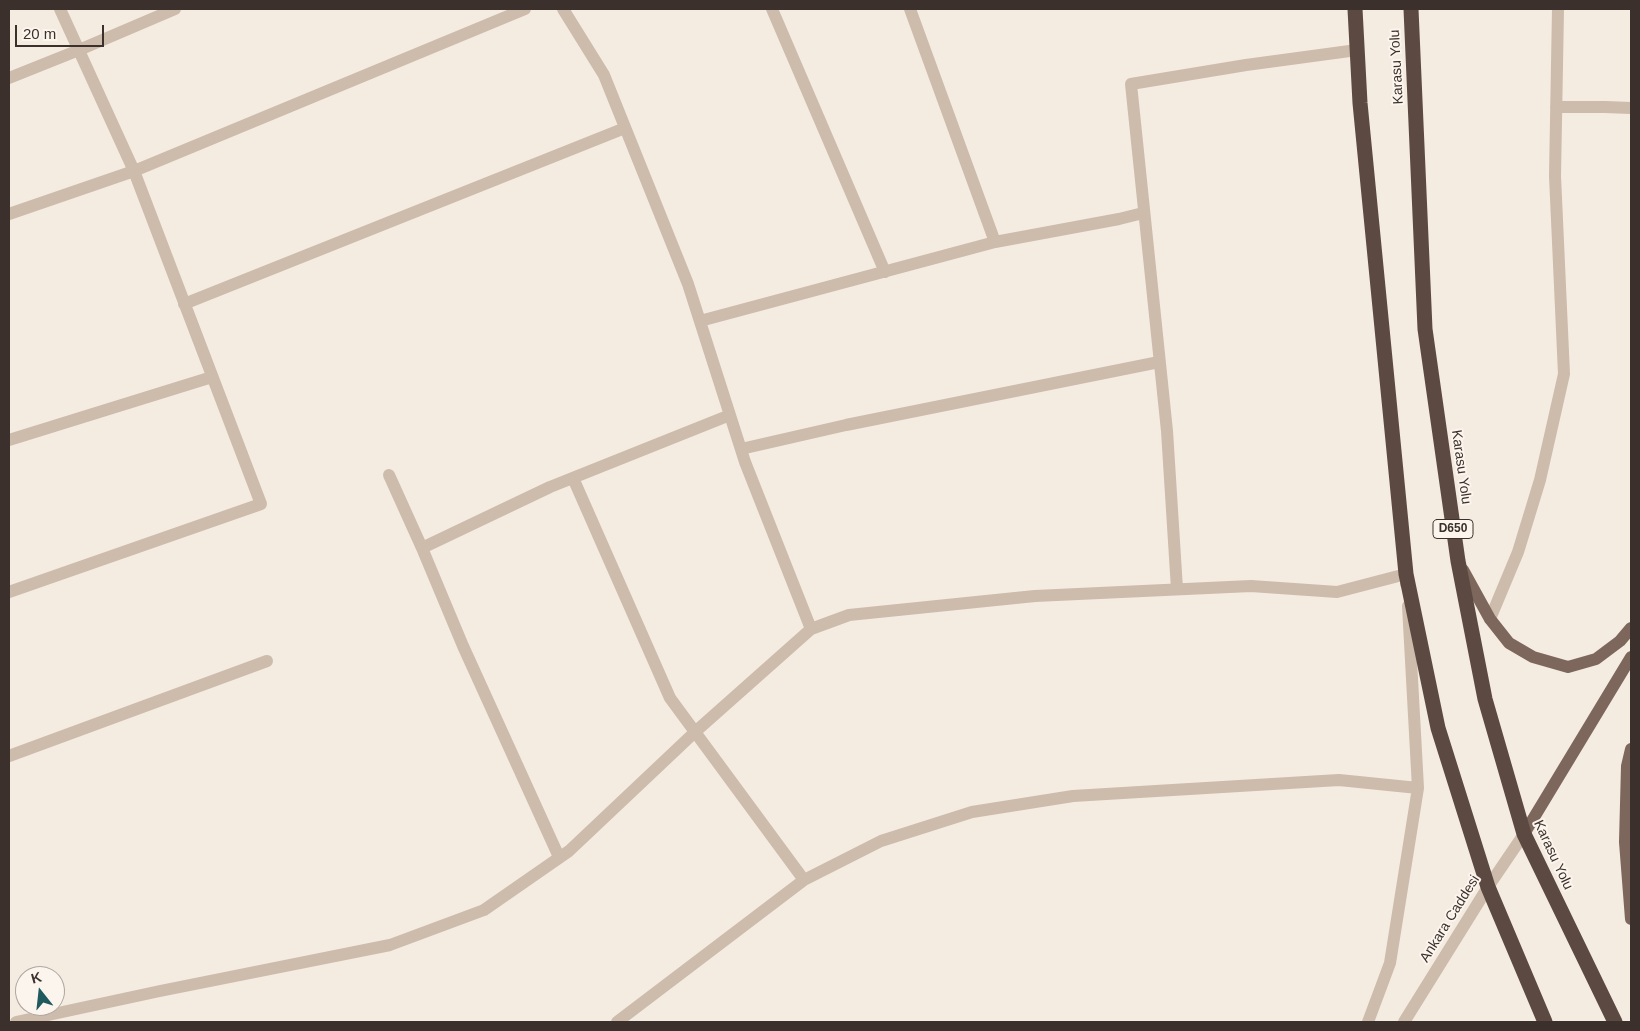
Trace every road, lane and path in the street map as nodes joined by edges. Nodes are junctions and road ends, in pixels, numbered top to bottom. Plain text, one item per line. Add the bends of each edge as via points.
1 (60, 9) edge
2 (176, 9) edge
3 (525, 9) edge
4 (562, 9) edge
5 (772, 9) edge
6 (910, 9) edge
7 (1355, 9) edge
8 (1411, 9) edge
9 (1558, 9) edge
10 (79, 50) junction
11 (1358, 50) junction
12 (9, 78) edge
13 (1556, 108) junction
14 (1631, 108) edge
15 (625, 128) junction
16 (134, 172) junction
17 (1143, 213) junction
18 (9, 214) edge
19 (996, 242) junction
20 (885, 272) junction
21 (184, 304) junction
22 (700, 320) junction
23 (1159, 362) junction
24 (212, 377) junction
25 (730, 415) junction
26 (9, 440) edge
27 (741, 449) junction
28 (389, 475) dead end
29 (572, 478) junction
30 (422, 548) junction
31 (1458, 561) junction
32 (1406, 574) junction
33 (1177, 590) junction
34 (9, 592) edge
35 (1490, 619) junction
36 (1631, 628) edge
37 (811, 629) junction
38 (1631, 657) edge
39 (267, 661) dead end
40 (695, 732) junction
41 (1631, 749) edge
42 (9, 756) edge
43 (1418, 788) junction
44 (1524, 834) junction
45 (559, 857) junction
46 (804, 880) junction
47 (1488, 887) junction
48 (1631, 919) edge
49 (16, 1022) edge
50 (617, 1022) edge
51 (1368, 1022) edge
52 (1404, 1022) edge
53 (1545, 1022) edge
54 (1615, 1022) edge

1 - 10 street
2 - 10 street
3 - 16 street
4 - 15 street via 604,75
5 - 20 street
6 - 19 street
7 - 11 highway
8 - 31 highway, Karasu Yolu / D650 via 1425,329
9 - 13 street
10 - 12 street
10 - 16 street
11 - 17 street via 1131,84
11 - 32 highway via 1360,102
13 - 14 street
13 - 35 street via 1555,176 1564,374 1540,480 1518,552
15 - 21 street
15 - 22 street
16 - 18 street
16 - 21 street
17 - 19 street
17 - 23 street
19 - 20 street
20 - 22 street
21 - 24 street
22 - 25 street
23 - 27 street
23 - 33 street
24 - 26 street
24 - 34 street via 261,504
25 - 27 street
25 - 29 street
27 - 37 street
28 - 30 street
29 - 30 street
29 - 40 street via 670,698
30 - 45 street
31 - 35 main road
31 - 44 highway, Karasu Yolu / D650 via 1484,699
32 - 33 street via 1337,592 1251,586
32 - 43 street
32 - 47 highway via 1438,728
33 - 37 street via 1035,596 849,615
35 - 36 main road via 1517,648 1533,657 1568,667 1596,659
37 - 40 street
38 - 44 main road
39 - 42 street
40 - 45 street
40 - 46 street
41 - 48 main road via 1627,766 1624,842
43 - 46 street via 1339,780 1073,796 972,812 881,841
43 - 51 street via 1390,963
44 - 47 street, Ankara Caddesi
44 - 54 highway, Karasu Yolu / D650
45 - 49 street via 484,910 390,946
46 - 50 street
47 - 52 street, Ankara Caddesi
47 - 53 highway

